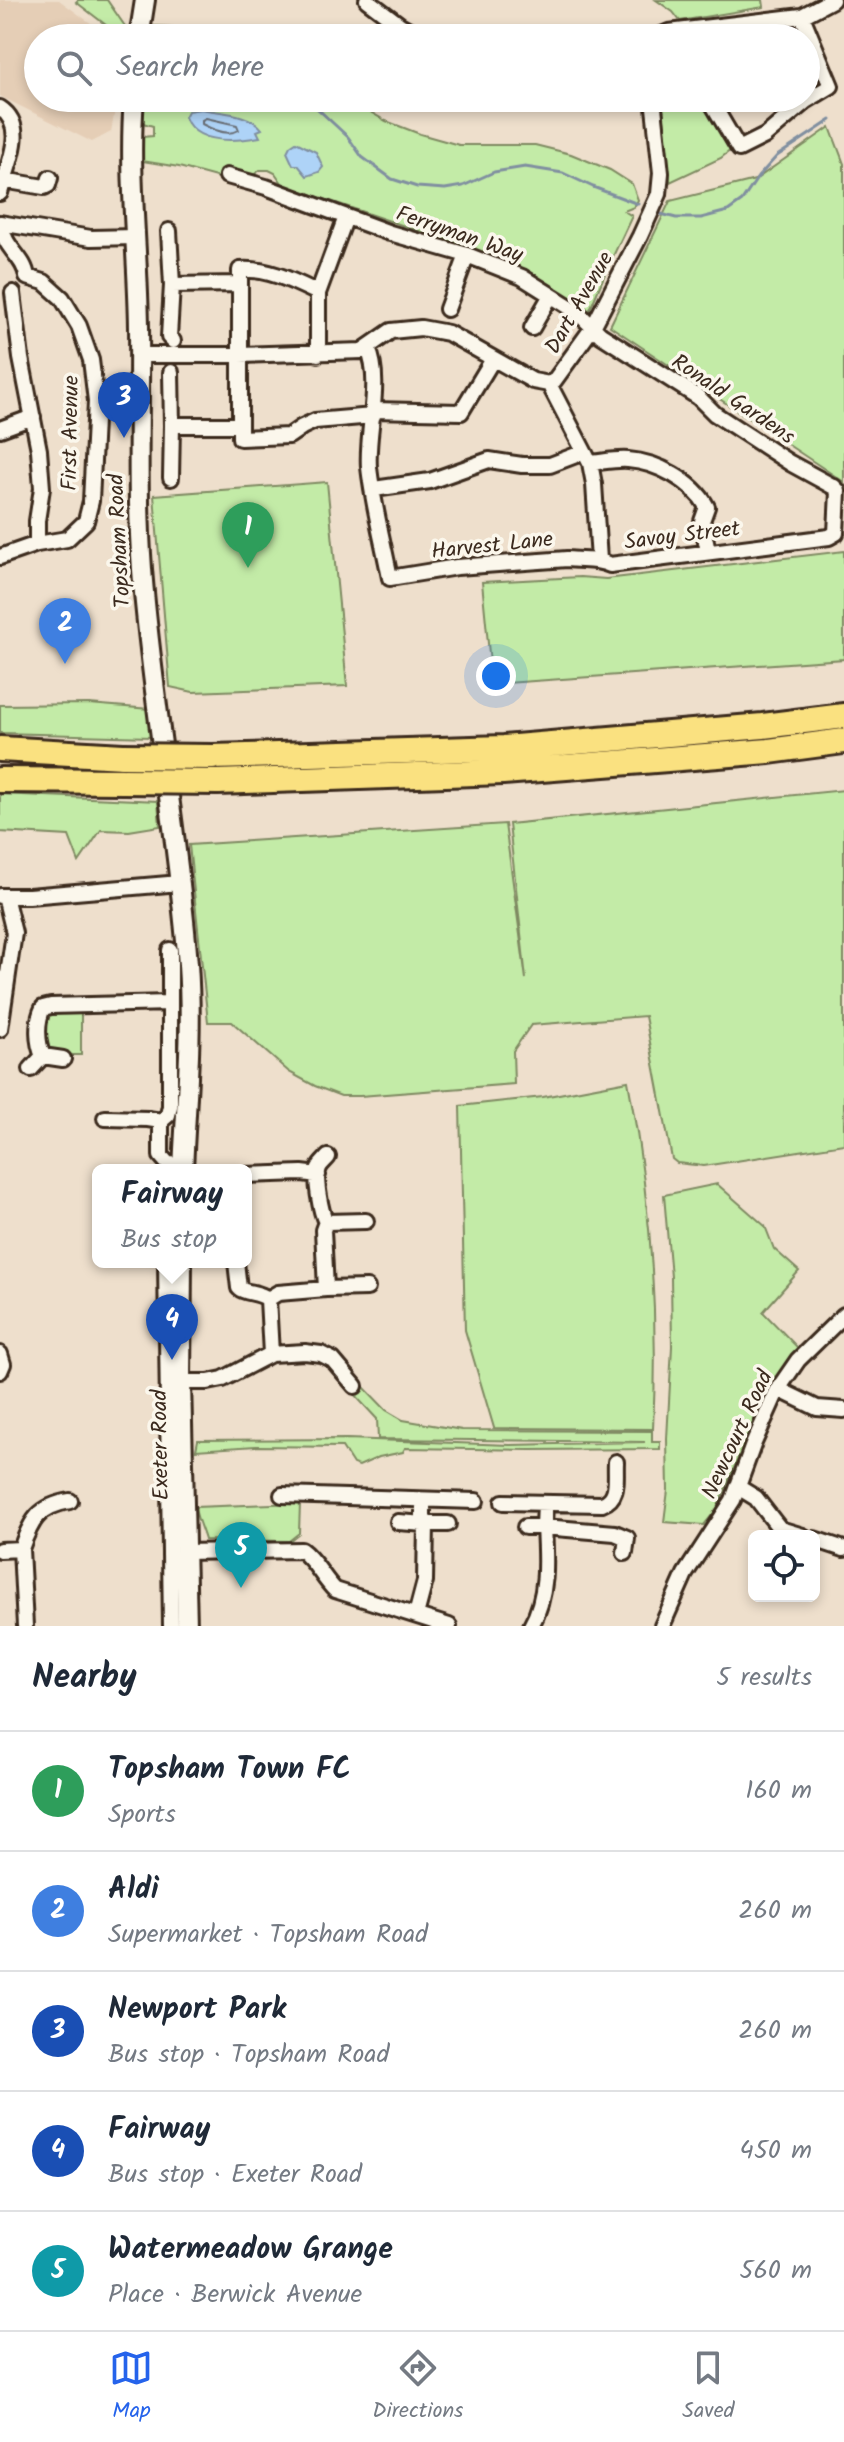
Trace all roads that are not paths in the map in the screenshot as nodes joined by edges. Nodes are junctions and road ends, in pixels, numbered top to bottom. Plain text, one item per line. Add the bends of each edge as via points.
1 (145, 0) edge
2 (367, 0) edge
3 (832, 0) edge
4 (802, 16) junction
5 (141, 24) edge
6 (399, 24) edge
7 (736, 24) edge
8 (806, 24) edge
9 (820, 50) edge
10 (838, 84) edge
11 (820, 94) edge
12 (0, 108) edge
13 (134, 112) edge
14 (654, 112) edge
15 (715, 112) edge
16 (793, 112) edge
17 (227, 176) dead end
18 (50, 178) dead end
19 (2, 186) edge
20 (346, 217) junction
21 (1, 223) edge
22 (169, 231) dead end
23 (135, 237) junction
24 (467, 255) junction
25 (27, 277) junction
26 (239, 284) junction
27 (172, 285) junction
28 (318, 293) junction
29 (6, 295) edge
30 (551, 295) junction
31 (447, 309) dead end
32 (593, 327) junction
33 (532, 328) dead end
34 (173, 341) dead end
35 (368, 349) junction
36 (318, 354) junction
37 (138, 355) junction
38 (240, 355) junction
39 (493, 359) junction
40 (171, 372) dead end
41 (549, 384) junction
42 (373, 413) junction
43 (33, 417) junction
44 (172, 425) junction
45 (239, 425) junction
46 (0, 429) edge
47 (587, 458) junction
48 (171, 478) dead end
49 (374, 489) junction
50 (836, 508) joint
51 (37, 544) junction
52 (708, 552) junction
53 (0, 557) edge
54 (599, 560) junction
55 (844, 716) edge
56 (844, 741) edge
57 (0, 749) edge
58 (0, 780) edge
59 (180, 883) junction
60 (3, 896) edge
61 (170, 950) dead end
62 (170, 1003) junction
63 (0, 1029) edge
64 (43, 1056) junction
65 (63, 1059) dead end
66 (31, 1069) dead end
67 (105, 1118) dead end
68 (161, 1121) junction
69 (328, 1157) dead end
70 (168, 1164) edge
71 (183, 1164) edge
72 (252, 1175) edge
73 (318, 1175) junction
74 (366, 1221) dead end
75 (326, 1222) junction
76 (166, 1268) edge
77 (182, 1268) edge
78 (237, 1268) edge
79 (367, 1288) dead end
80 (326, 1289) junction
81 (268, 1299) junction
82 (844, 1315) edge
83 (0, 1354) edge
84 (271, 1354) junction
85 (0, 1371) edge
86 (181, 1382) junction
87 (355, 1386) dead end
88 (778, 1389) junction
89 (844, 1410) edge
90 (616, 1462) dead end
91 (307, 1479) dead end
92 (587, 1487) dead end
93 (738, 1487) junction
94 (282, 1495) dead end
95 (307, 1496) junction
96 (423, 1500) junction
97 (70, 1501) dead end
98 (476, 1501) dead end
99 (503, 1502) dead end
100 (545, 1503) junction
101 (586, 1504) junction
102 (398, 1522) dead end
103 (426, 1524) junction
104 (448, 1524) dead end
105 (525, 1527) dead end
106 (544, 1527) junction
107 (783, 1530) edge
108 (820, 1541) edge
109 (21, 1549) junction
110 (844, 1549) edge
111 (0, 1550) edge
112 (185, 1552) junction
113 (625, 1553) dead end
114 (419, 1619) edge
115 (25, 1626) edge
116 (171, 1626) edge
117 (187, 1626) edge
118 (449, 1626) edge
119 (531, 1626) edge
120 (662, 1626) edge

1 - 5 street
2 - 6 street
3 - 4 street
4 - 7 street
4 - 8 street
9 - 10 street
10 - 11 street
12 - 19 street via 16,131
13 - 23 street, Topsham Road
14 - 32 street, Dart Avenue via 659,194
15 - 16 street via 733,153
17 - 20 street, Ferryman Way
18 - 19 street via 44,187
20 - 24 street, Ferryman Way
20 - 28 street
21 - 23 street via 91,238
21 - 25 street via 3,237
22 - 27 street
23 - 37 street, Topsham Road
24 - 30 street, Ferryman Way
24 - 31 street
25 - 29 street
25 - 51 street, First Avenue via 44,282 71,312 89,352 96,389 86,521 67,539
26 - 27 street
26 - 28 street via 240,270 260,270
26 - 38 street
27 - 34 street
28 - 36 street
29 - 43 street
30 - 32 street, Ferryman Way
30 - 33 street
32 - 41 street, Dart Avenue
32 - 50 street, Ronald Gardens via 715,414 834,487
35 - 36 street, Dart Avenue
35 - 39 street, Dart Avenue via 391,331 421,328 448,333
35 - 42 street
36 - 38 street, Dart Avenue
37 - 38 street, Dart Avenue
37 - 59 street, Topsham Road via 142,569
38 - 45 street
39 - 41 street, Dart Avenue
39 - 42 street via 461,412
40 - 44 street
41 - 47 street, Savoy Street
42 - 45 street via 315,421 289,436 240,438
42 - 49 street via 369,463
43 - 46 street
43 - 51 street via 42,488
44 - 45 street
44 - 48 street
47 - 49 street via 550,465 489,460 430,481
47 - 52 street via 627,460 669,472 694,488 707,507 702,521
47 - 54 street, Savoy Street
49 - 54 street, Harvest Lane via 390,578 457,567
50 - 52 street, Savoy Street via 833,536
51 - 53 street, First Avenue
52 - 54 street, Savoy Street via 610,565
55 - 57 highway, bridge via 504,748 213,757
56 - 58 highway, bridge via 503,772 218,782
59 - 60 street
59 - 71 street via 191,1036
60 - 63 street via 14,933
61 - 62 street
62 - 64 street via 43,1008
62 - 68 street via 170,1106
64 - 65 street
64 - 66 street
67 - 68 street
68 - 70 street via 162,1159
69 - 73 street
72 - 73 street
73 - 75 street
74 - 75 street
75 - 80 street
76 - 116 street
77 - 86 street, Exeter Road
78 - 81 street via 239,1288
79 - 80 street
80 - 81 street via 278,1293
81 - 84 street
82 - 88 street, Newcourt Road via 798,1360
83 - 85 street
84 - 86 street via 223,1379
84 - 87 street via 321,1354
86 - 112 street, Exeter Road
88 - 89 street via 817,1408
88 - 93 street, Newcourt Road
90 - 101 street via 613,1498
91 - 95 street
92 - 101 street
93 - 107 street via 756,1498
93 - 120 street, Newcourt Road via 685,1574
94 - 95 street
95 - 96 street
96 - 98 street
96 - 103 street
97 - 109 street via 40,1512
99 - 100 street
100 - 101 street
100 - 106 street
102 - 103 street
103 - 104 street
103 - 114 street
105 - 106 street
106 - 113 street via 615,1533 627,1538
106 - 119 street via 544,1586
108 - 110 street
109 - 111 street
109 - 115 street
112 - 114 street via 301,1550 335,1590
112 - 117 street, Exeter Road
114 - 118 street

